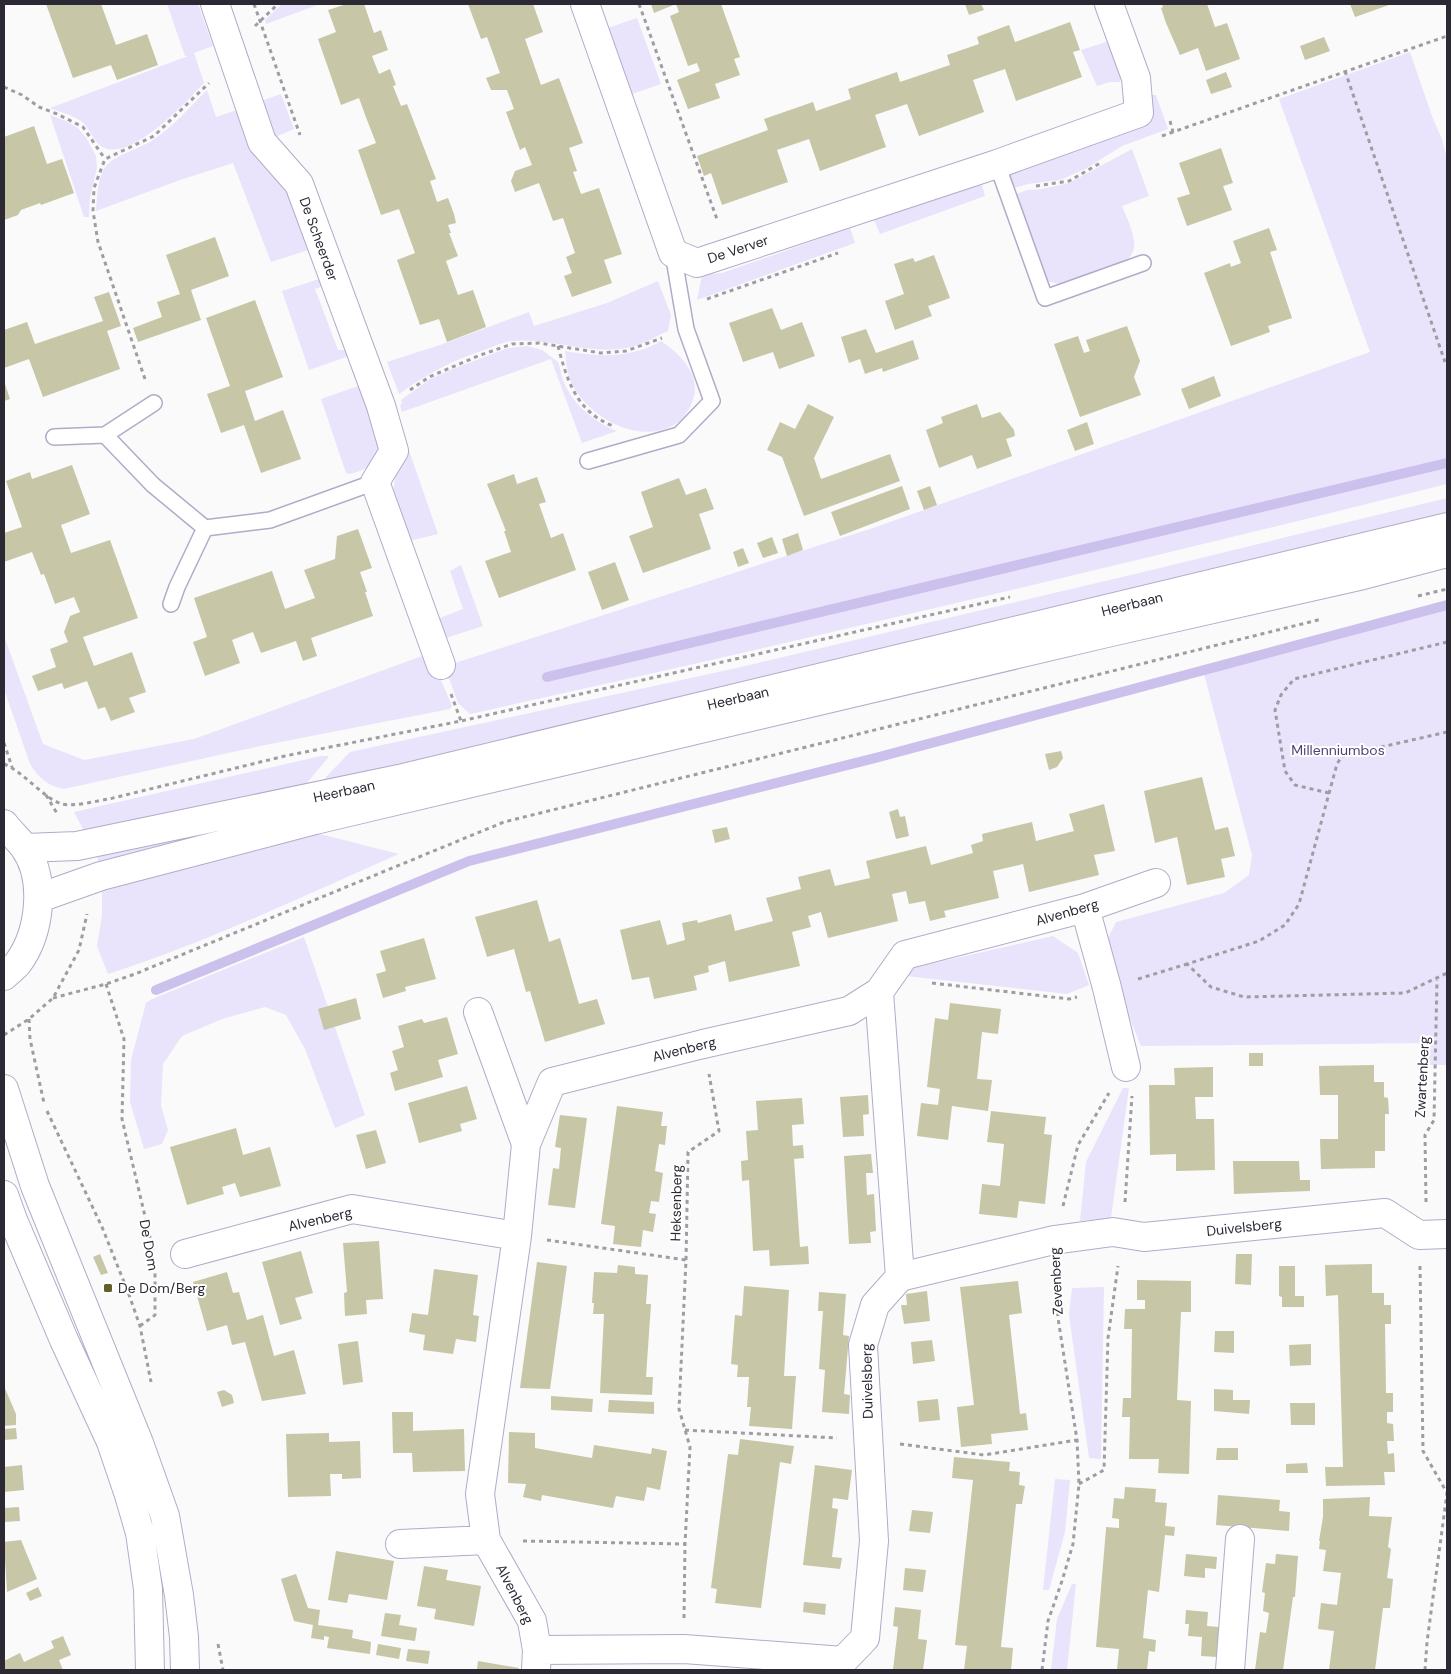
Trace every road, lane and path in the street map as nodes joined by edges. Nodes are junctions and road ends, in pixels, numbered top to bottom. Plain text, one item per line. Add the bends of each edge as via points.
1 (215, 4) edge
2 (254, 4) edge
3 (278, 4) edge
4 (586, 4) edge
5 (639, 4) edge
6 (1109, 4) edge
7 (260, 21) junction
8 (1447, 36) edge
9 (232, 52) junction
10 (1345, 70) junction
11 (4, 87) edge
12 (1168, 114) dead end
13 (105, 158) junction
14 (997, 164) junction
15 (299, 184) junction
16 (673, 253) junction
17 (728, 253) junction
18 (1143, 263) dead end
19 (686, 329) junction
20 (558, 346) junction
21 (1445, 362) dead end
22 (154, 403) joint
23 (381, 406) junction
24 (105, 435) junction
25 (54, 437) dead end
26 (655, 442) junction
27 (588, 461) dead end
28 (375, 482) junction
29 (1447, 526) edge
30 (205, 528) junction
31 (1447, 553) edge
32 (1447, 589) edge
33 (1013, 596) dead end
34 (1409, 598) dead end
35 (170, 604) dead end
36 (1332, 617) dead end
37 (1447, 642) edge
38 (441, 666) dead end
39 (1447, 732) edge
40 (4, 743) edge
41 (4, 764) edge
42 (13, 768) junction
43 (1329, 793) junction
44 (4, 824) edge
45 (25, 848) junction
46 (1156, 883) dead end
47 (39, 898) junction
48 (1085, 908) junction
49 (1187, 964) junction
50 (1447, 973) edge
51 (4, 976) edge
52 (1437, 980) junction
53 (106, 984) junction
54 (884, 985) junction
55 (1107, 988) junction
56 (478, 1012) dead end
57 (29, 1019) junction
58 (4, 1035) edge
59 (703, 1044) junction
60 (1126, 1067) junction
61 (4, 1088) edge
62 (526, 1144) junction
63 (4, 1196) edge
64 (1123, 1233) junction
65 (1431, 1234) edge
66 (517, 1236) junction
67 (1054, 1240) junction
68 (153, 1253) dead end
69 (185, 1254) dead end
70 (686, 1260) junction
71 (156, 1262) dead end
72 (900, 1277) junction
73 (685, 1430) junction
74 (868, 1440) junction
75 (1077, 1440) junction
76 (1079, 1484) junction
77 (1240, 1539) dead end
78 (486, 1540) junction
79 (400, 1544) dead end
80 (685, 1544) junction
81 (684, 1649) junction
82 (537, 1660) edge
83 (150, 1670) edge
84 (185, 1670) edge
85 (1042, 1670) edge
86 (1230, 1670) edge
87 (1425, 1670) edge

1 - 9 street, De Scheerder
2 - 7 path
3 - 7 path
4 - 16 street
5 - 17 path
6 - 14 street, De Verver via 1136,78 1139,113
7 - 9 path
7 - 15 path via 306,152
8 - 10 path
9 - 13 path via 206,87 154,136
9 - 15 street, De Scheerder via 262,142
10 - 12 path via 1173,132
10 - 21 path
11 - 13 path via 83,127
13 - 22 path via 94,188 93,210 98,242
14 - 17 street, De Verver
14 - 18 lane via 1045,298
15 - 23 street, De Scheerder
16 - 17 street, De Verver via 697,263
16 - 19 lane
19 - 20 path via 626,351 601,353
19 - 26 lane via 712,401 680,435
20 - 23 path via 512,344 429,377
20 - 26 path via 570,385 591,413 606,423
22 - 24 lane
23 - 28 street, De Scheerder via 394,450
24 - 25 lane
24 - 30 lane via 152,485
26 - 27 lane
28 - 30 lane via 270,520
28 - 38 street
29 - 45 street, Heerbaan via 399,780 77,846
30 - 35 lane
31 - 47 street, Heerbaan via 315,820 101,876
32 - 34 path
33 - 42 path via 461,722 285,756 83,804 62,804
36 - 53 path via 504,822
37 - 43 path via 1294,679 1281,695 1275,710 1285,772 1295,785
39 - 43 path via 1342,756
40 - 42 path
41 - 42 path
43 - 49 path via 1298,904 1285,925 1259,941
44 - 45 street
45 - 47 street via 34,867
46 - 48 street, Alvenberg
47 - 51 street via 34,933 18,963
48 - 54 street, Alvenberg via 905,955
48 - 55 street
49 - 52 path via 1211,986 1244,997 1405,993
49 - 55 path
50 - 52 path
52 - 65 path, Zwartenberg via 1434,1120 1425,1135
53 - 57 path via 54,998
53 - 68 path, De Dom via 124,1039 122,1119
54 - 55 path via 1069,999
54 - 59 street, Alvenberg via 849,1011
54 - 72 street
55 - 60 street
56 - 62 street, Alvenberg
57 - 58 path
57 - 71 path, De Dom via 30,1039 46,1110 102,1227 140,1326 154,1315
59 - 62 street, Alvenberg via 552,1082
59 - 70 path, Heksenberg via 719,1131 688,1152
60 - 64 path via 1133,1085
60 - 67 path, Zevenberg via 1078,1145
61 - 84 street via 36,1186 165,1516 179,1595
62 - 66 street, Alvenberg
63 - 83 street via 111,1442 129,1495 140,1533 148,1589
64 - 65 street, Duivelsberg via 1144,1237 1385,1213
64 - 67 street, Duivelsberg
64 - 76 path via 1108,1338 1104,1470
65 - 87 path, Zwartenberg via 1423,1451 1447,1493
66 - 69 street, Alvenberg via 352,1209
66 - 70 path, Heksenberg
66 - 78 street, Alvenberg via 480,1494
67 - 72 street, Duivelsberg
67 - 75 path, Zevenberg via 1058,1318
70 - 73 path, Heksenberg via 679,1409
72 - 74 street, Duivelsberg via 874,1306 863,1346
73 - 74 path
73 - 80 path, Heksenberg via 690,1447
74 - 75 path via 984,1455
74 - 81 street, Duivelsberg via 874,1541 865,1638 843,1661
75 - 76 path, Zevenberg
76 - 85 path, Zevenberg via 1073,1544 1048,1621
77 - 86 street
78 - 79 street
78 - 80 path
78 - 82 street, Alvenberg via 532,1621
80 - 81 path, Heksenberg
81 - 82 street, Duivelsberg

